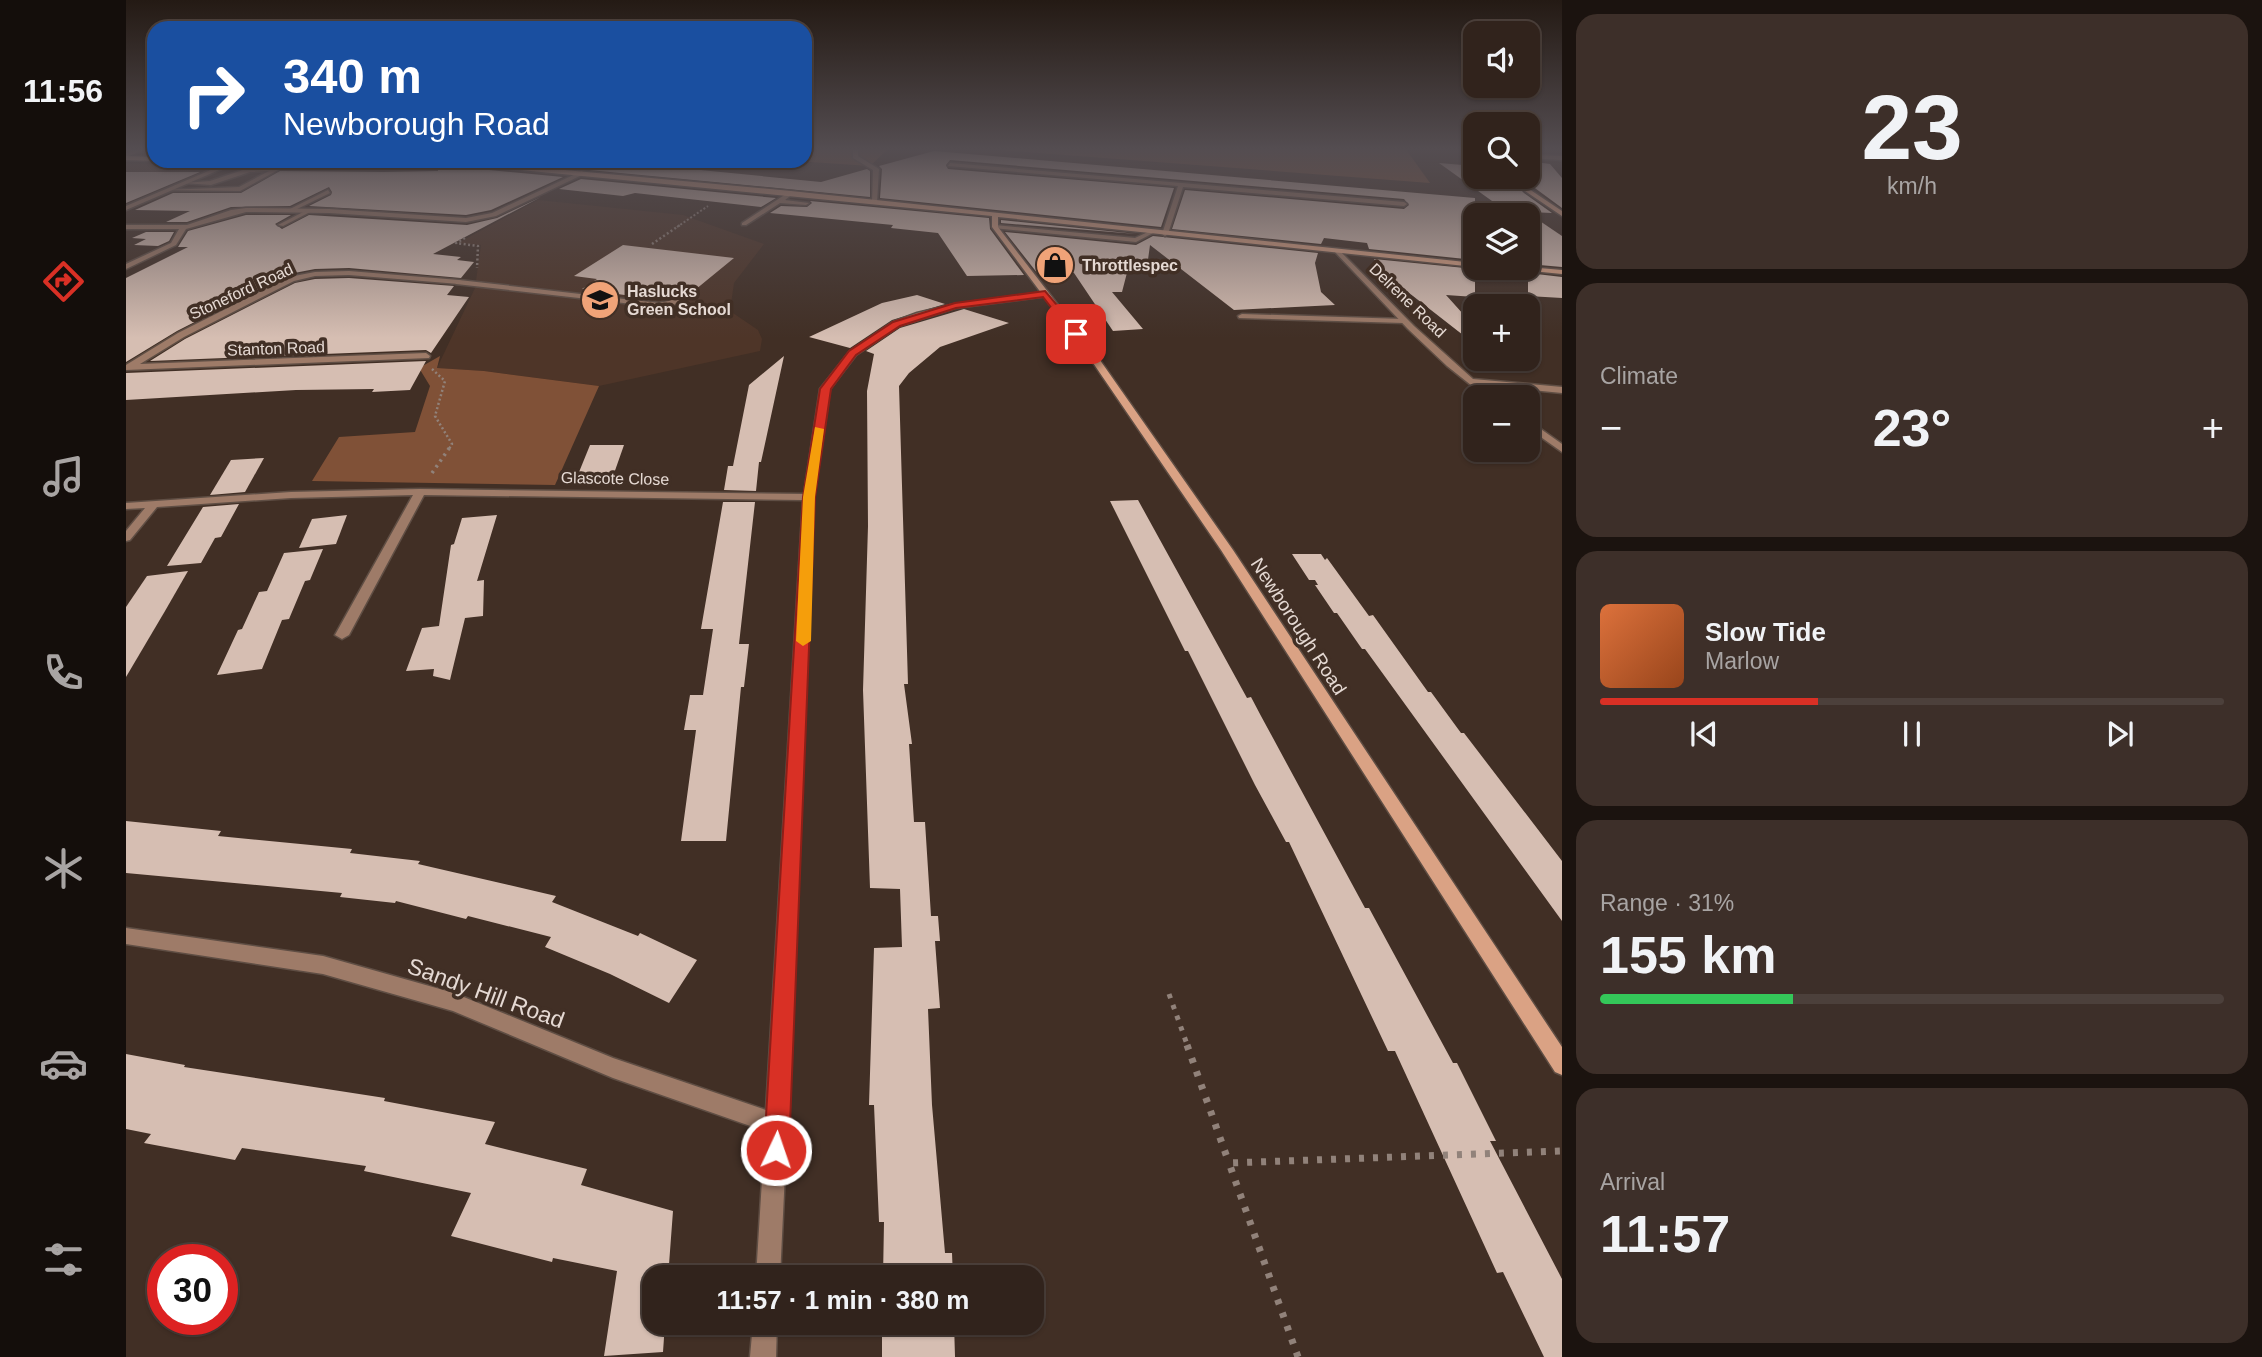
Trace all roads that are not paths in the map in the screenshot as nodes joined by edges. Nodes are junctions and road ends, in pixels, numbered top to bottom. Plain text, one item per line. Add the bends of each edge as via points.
1 (234, 211) edge
2 (308, 211) edge
3 (345, 211) edge
4 (502, 211) edge
5 (764, 211) edge
6 (934, 211) edge
7 (1172, 211) edge
8 (995, 221) junction
9 (744, 224) dead end
10 (281, 225) dead end
11 (126, 227) edge
12 (184, 227) junction
13 (1152, 232) junction
14 (1165, 233) junction
15 (1336, 251) junction
16 (1463, 264) edge
17 (126, 267) edge
18 (1540, 270) edge
19 (1562, 272) edge
20 (685, 291) dead end
21 (1045, 294) junction
22 (1242, 316) dead end
23 (1404, 321) junction
24 (426, 356) road end
25 (127, 368) edge
26 (1470, 381) junction
27 (1476, 385) edge
28 (1562, 390) edge
29 (1540, 433) edge
30 (1562, 449) edge
31 (420, 492) junction
32 (809, 497) junction
33 (154, 505) junction
34 (126, 506) edge
35 (126, 538) edge
36 (342, 635) dead end
37 (126, 936) edge
38 (1562, 1065) edge
39 (778, 1125) junction
40 (769, 1265) edge
41 (764, 1335) edge
42 (763, 1357) edge

1 - 12 street
2 - 10 street
3 - 4 street via 466,220
5 - 9 street
6 - 8 street
7 - 14 street
8 - 13 street
8 - 13 street via 1136,240
8 - 21 street, Newborough Road
11 - 12 street
12 - 17 street via 174,244
13 - 14 street
14 - 15 street
15 - 16 street
15 - 23 street, Delrene Road
18 - 19 street
20 - 25 street, Stoneford Road via 671,303 659,305 459,282 315,274 292,279
21 - 32 street via 920,315 896,324 853,353 825,389
21 - 38 street, Newborough Road via 1227,550
22 - 23 street
23 - 26 street, Delrene Road
24 - 25 street, Stanton Road
26 - 27 street, Delrene Road
26 - 28 street
29 - 30 street
31 - 32 street, Glascote Close
31 - 33 street, Glascote Close
31 - 36 street
32 - 39 street
33 - 34 street, Glascote Close
33 - 35 street
37 - 39 street, Sandy Hill Road via 323,965 454,1002 613,1068
39 - 40 street
41 - 42 street

